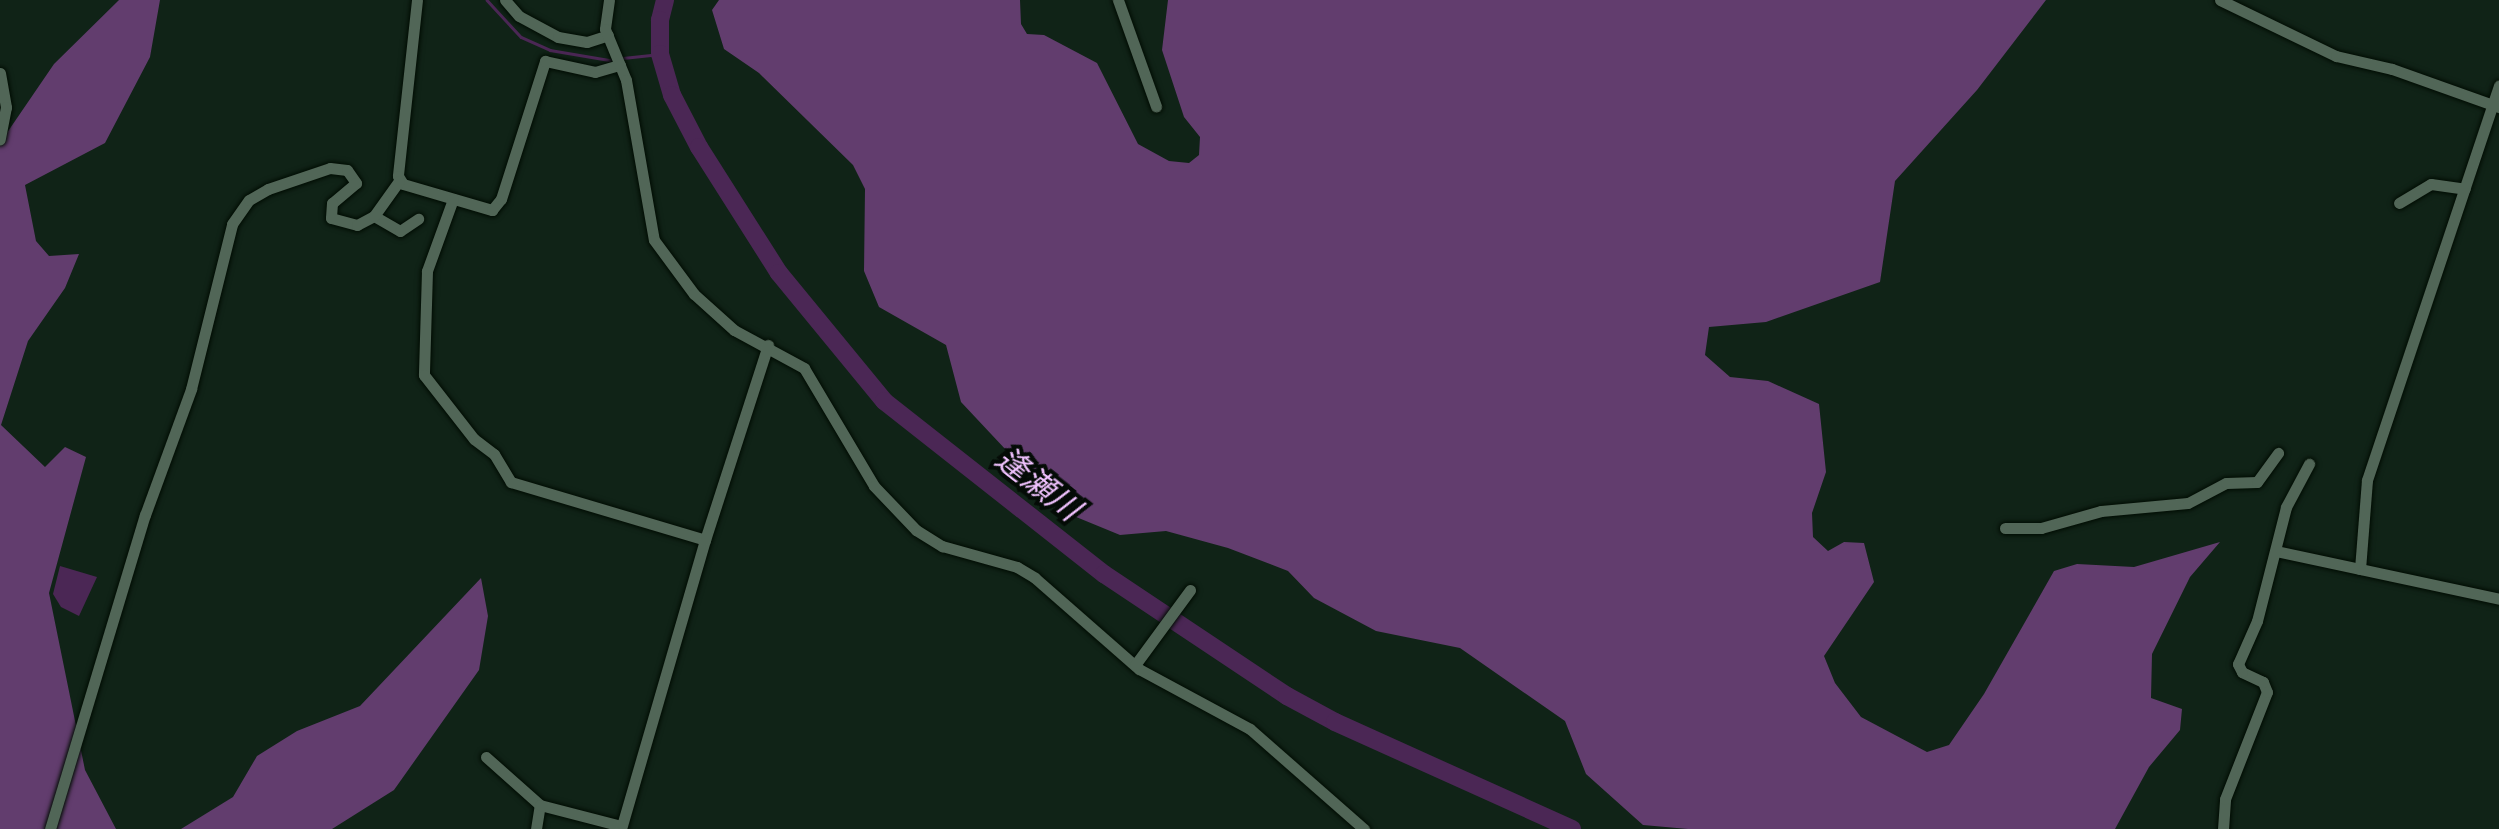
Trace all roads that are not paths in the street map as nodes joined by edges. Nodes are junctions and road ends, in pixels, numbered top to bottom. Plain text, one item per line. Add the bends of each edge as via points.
1 (417, 0) edge
2 (505, 0) edge
3 (609, 0) edge
4 (1118, 0) edge
5 (2220, 0) edge
6 (608, 35) junction
7 (619, 64) junction
8 (0, 73) edge
9 (2499, 85) edge
10 (1156, 106) dead end
11 (2496, 106) edge
12 (0, 139) edge
13 (399, 181) junction
14 (2465, 189) junction
15 (453, 199) junction
16 (2398, 202) dead end
17 (374, 216) junction
18 (418, 219) dead end
19 (768, 346) junction
20 (2278, 452) dead end
21 (2309, 464) dead end
22 (2006, 528) dead end
23 (705, 540) junction
24 (2276, 551) junction
25 (2360, 569) junction
26 (1190, 590) dead end
27 (2499, 598) edge
28 (1135, 665) junction
29 (486, 757) dead end
30 (540, 805) junction
31 (621, 828) edge
32 (50, 829) edge
33 (536, 829) edge
34 (1364, 829) edge
35 (2223, 829) edge

1 - 13 street
2 - 6 street via 519,16 558,37 587,42
3 - 6 street
4 - 10 street
5 - 11 street via 2336,56
6 - 7 street
7 - 15 street via 596,72 545,61 498,206 489,210
7 - 19 street via 662,256 716,315
8 - 12 street via 6,107
9 - 11 street
11 - 14 street
13 - 15 street
13 - 17 street
14 - 16 street via 2431,184
14 - 25 street via 2367,480
15 - 23 street via 426,271 424,375 512,482
17 - 18 street via 400,231
17 - 32 street via 357,225 331,218 332,203 356,183 346,170 330,168 268,188 232,224 191,389 145,515
19 - 23 street
19 - 28 street via 804,368 874,486 901,518 942,546 1024,571
20 - 22 street via 2259,481 2226,484 2188,503
21 - 24 street via 2286,507
23 - 31 street
24 - 25 street
24 - 35 street via 2238,667 2267,692 2229,784
25 - 27 street
26 - 28 street
28 - 34 street via 1250,729
29 - 30 street
30 - 31 street
30 - 33 street

